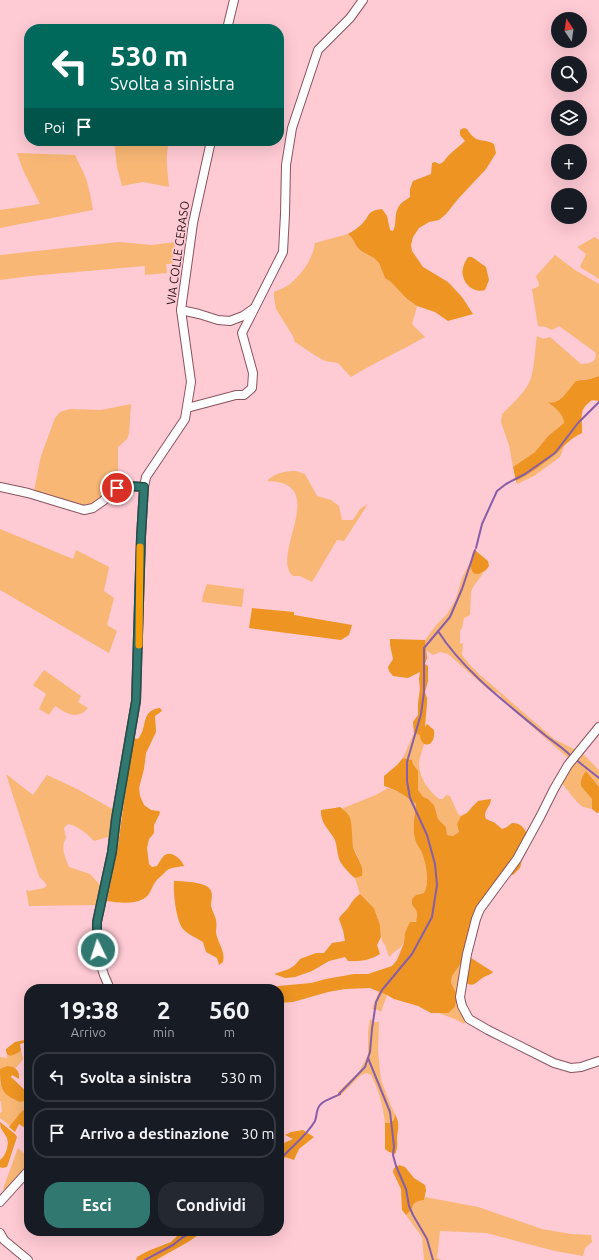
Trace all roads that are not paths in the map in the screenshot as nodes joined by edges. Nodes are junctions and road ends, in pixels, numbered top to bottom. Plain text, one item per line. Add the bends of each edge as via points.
1 (234, 0) edge
2 (363, 0) edge
3 (228, 24) edge
4 (210, 146) edge
5 (254, 308) junction
6 (181, 310) junction
7 (187, 408) junction
8 (144, 487) junction
9 (0, 488) edge
10 (599, 727) edge
11 (108, 984) edge
12 (599, 1061) edge
13 (24, 1176) edge
14 (0, 1202) edge
15 (0, 1233) edge
16 (28, 1260) edge

1 - 3 street
2 - 5 street via 350,18 318,50 292,128 286,166 283,252
4 - 6 street, VIA COLLE CERASO via 193,223
5 - 6 street via 230,321
5 - 7 street via 242,333 253,373 252,388 244,395
6 - 7 street, VIA COLLE CERASO via 191,382
7 - 8 street, VIA COLLE CERASO via 185,419 146,477
8 - 9 street via 117,488 93,508 84,510 28,493
8 - 11 street via 136,701 112,852 97,922 100,962
10 - 12 street via 568,765 517,859 480,909 467,954 460,997 469,1019 554,1063 571,1068
13 - 14 street
15 - 16 street via 4,1240

